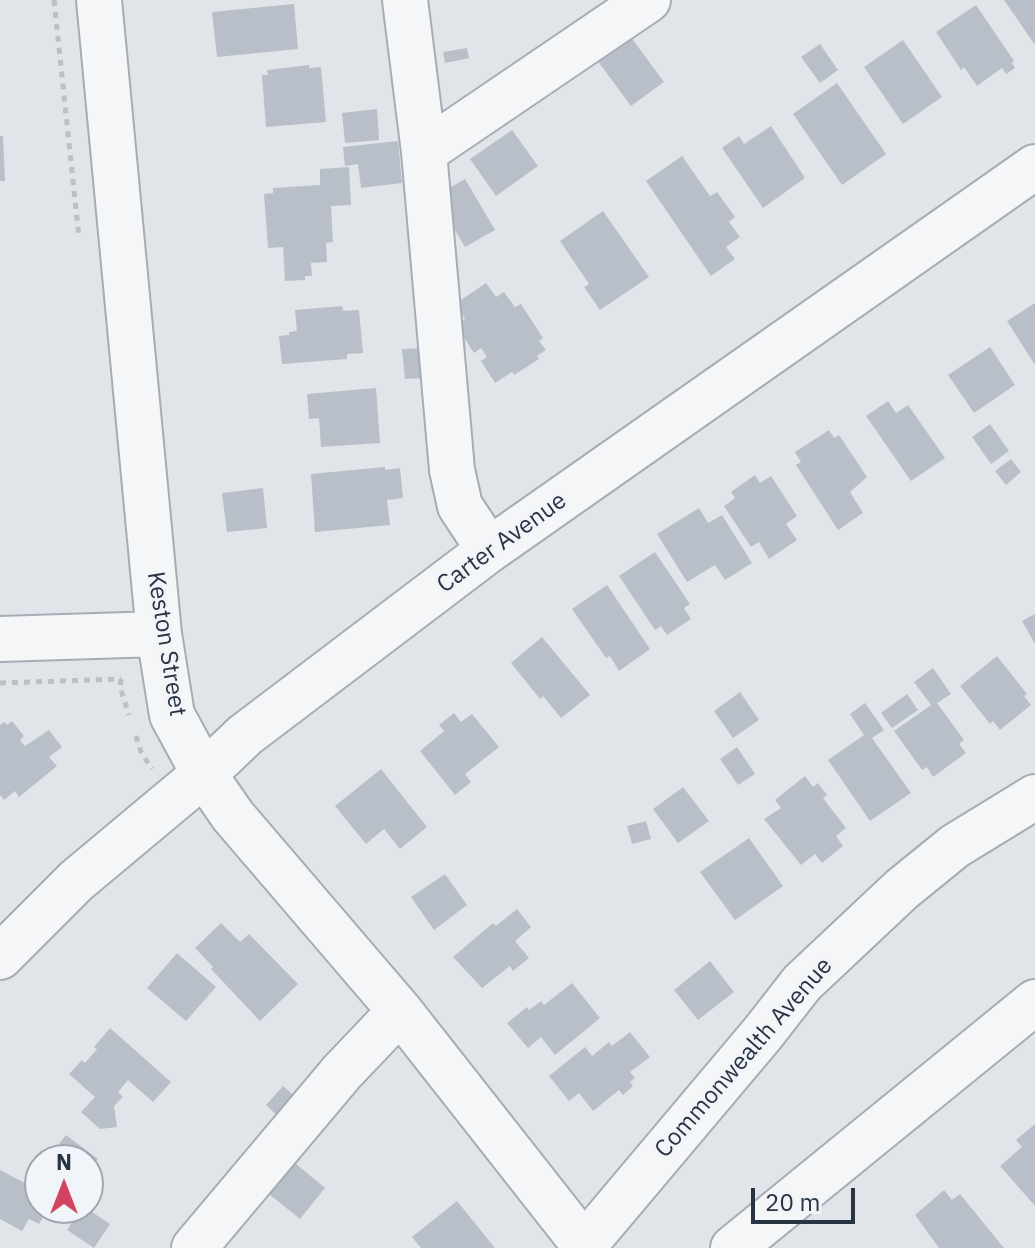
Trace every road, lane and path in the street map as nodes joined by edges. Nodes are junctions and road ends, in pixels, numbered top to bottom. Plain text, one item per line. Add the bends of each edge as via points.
1 (99, 0) edge
2 (405, 0) edge
3 (648, 0) edge
4 (424, 152) junction
5 (1035, 167) edge
6 (489, 550) junction
7 (159, 634) junction
8 (0, 639) edge
9 (121, 679) dead end
10 (0, 683) edge
11 (204, 774) junction
12 (1035, 797) edge
13 (0, 957) edge
14 (1035, 1002) edge
15 (400, 1011) junction
16 (583, 1247) edge
17 (194, 1248) edge
18 (733, 1248) edge

1 - 7 street, Keston Street
2 - 4 street
3 - 4 street
4 - 6 street via 452,470 460,506
5 - 6 street, Carter Avenue
6 - 11 street, Carter Avenue via 245,735
7 - 8 street
7 - 11 street, Keston Street via 172,715
9 - 10 path
11 - 13 street, Carter Avenue via 76,881
11 - 15 street, Keston Street via 233,816
12 - 16 street, Commonwealth Avenue via 945,854 802,983
14 - 18 street
15 - 16 street, Keston Street
15 - 17 street

